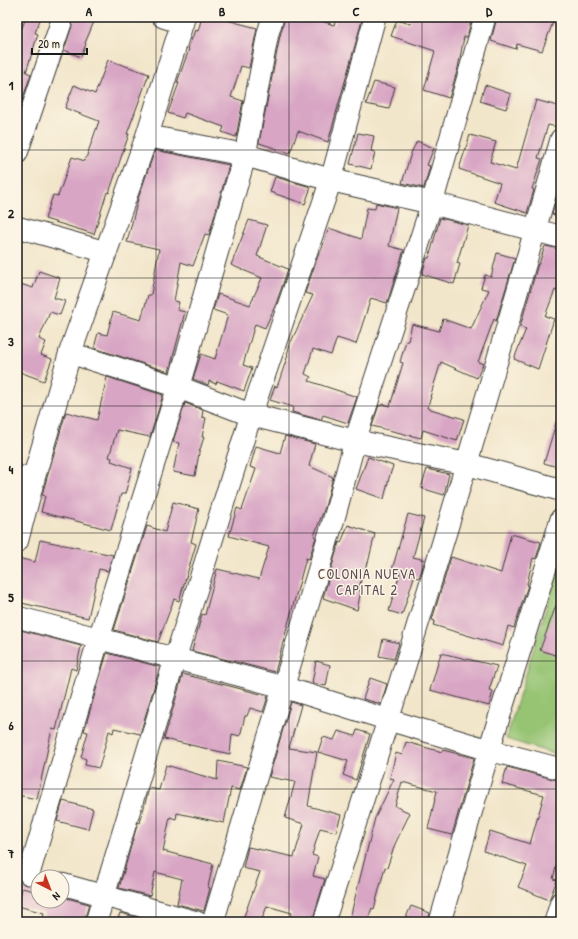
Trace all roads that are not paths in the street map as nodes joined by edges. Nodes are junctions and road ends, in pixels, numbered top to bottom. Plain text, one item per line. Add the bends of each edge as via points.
1 (63, 17) edge
2 (273, 17) edge
3 (375, 17) edge
4 (485, 17) edge
5 (176, 19) edge
6 (146, 136) junction
7 (561, 138) edge
8 (17, 153) edge
9 (245, 155) junction
10 (331, 180) junction
11 (432, 203) junction
12 (17, 227) edge
13 (535, 231) junction
14 (561, 238) edge
15 (106, 252) junction
16 (70, 353) junction
17 (178, 387) junction
18 (251, 415) junction
19 (355, 441) junction
20 (467, 464) junction
21 (25, 477) edge
22 (561, 490) edge
23 (561, 519) edge
24 (17, 541) edge
25 (17, 617) edge
26 (99, 638) junction
27 (175, 659) junction
28 (283, 687) junction
29 (389, 720) junction
30 (489, 750) junction
31 (561, 769) edge
32 (29, 874) edge
33 (70, 886) edge
34 (103, 896) junction
35 (561, 902) edge
36 (96, 922) edge
37 (197, 922) edge
38 (213, 922) edge
39 (324, 922) edge
40 (440, 922) edge
41 (555, 922) edge

1 - 8 street
2 - 9 street
3 - 10 street
4 - 11 street
5 - 6 street
6 - 9 street
6 - 15 street
7 - 13 street
9 - 10 street
9 - 17 street
10 - 11 street
10 - 18 street
11 - 13 street
11 - 19 street
12 - 15 street
13 - 14 street
13 - 20 street
15 - 16 street
16 - 17 street
16 - 21 street
17 - 18 street
17 - 26 street
18 - 19 street
18 - 27 street
19 - 20 street
19 - 28 street
20 - 22 street
20 - 29 street
21 - 24 street
23 - 30 street
25 - 26 street
26 - 27 street
26 - 32 street
27 - 28 street
27 - 34 street
28 - 29 street
28 - 38 street
29 - 30 street
29 - 39 street
30 - 31 street
30 - 40 street
33 - 34 street
34 - 36 street
34 - 37 street
35 - 41 street

